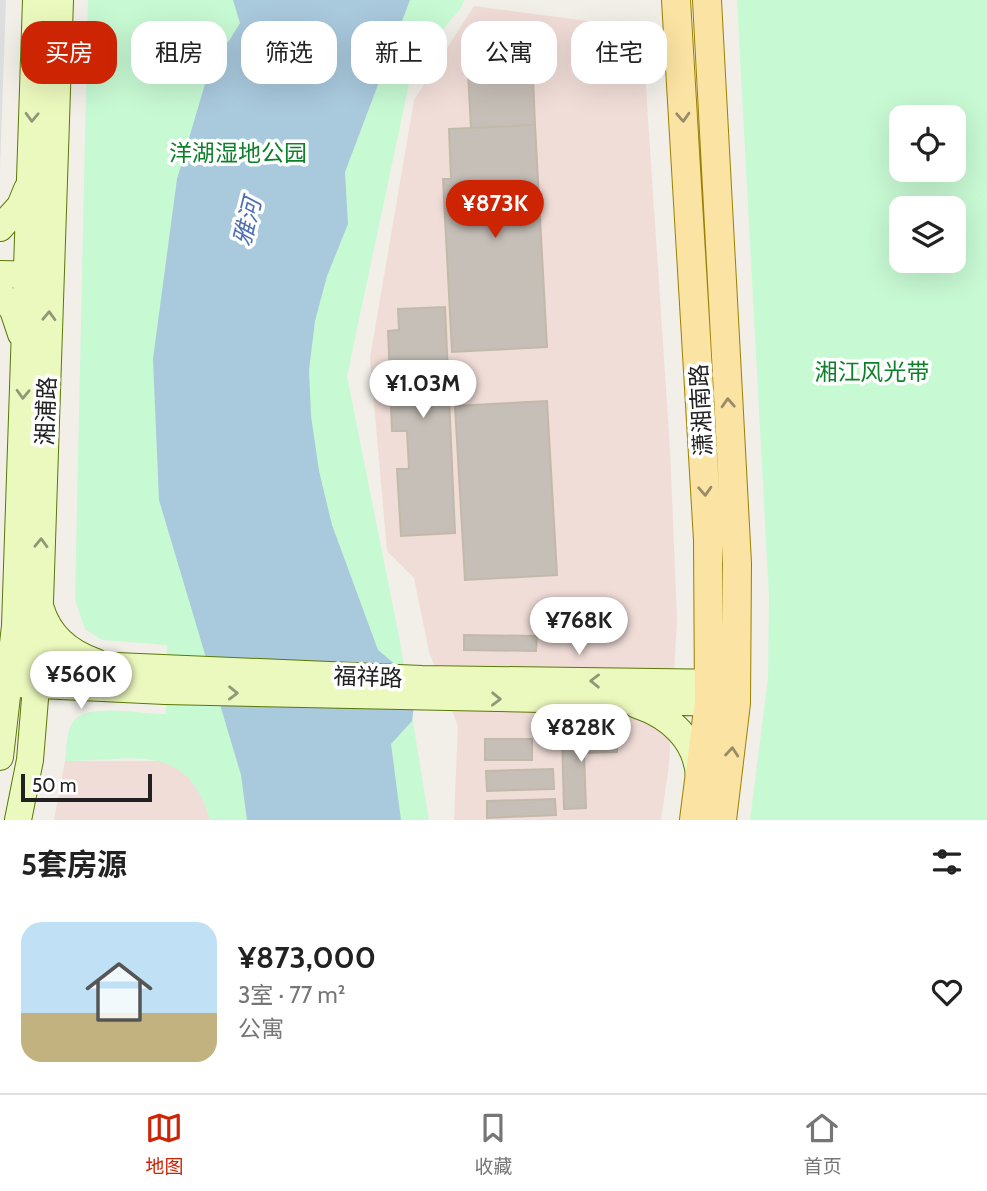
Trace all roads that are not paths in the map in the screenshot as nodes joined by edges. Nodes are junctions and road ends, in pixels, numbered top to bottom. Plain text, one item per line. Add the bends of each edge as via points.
1 (36, 0) edge
2 (60, 0) edge
3 (676, 0) edge
4 (707, 0) edge
5 (30, 173) junction
6 (0, 228) edge
7 (0, 246) edge
8 (40, 247) junction
9 (0, 274) edge
10 (39, 275) junction
11 (0, 293) edge
12 (25, 355) junction
13 (28, 594) junction
14 (709, 620) junction
15 (0, 632) edge
16 (16, 672) edge
17 (114, 678) junction
18 (644, 682) junction
19 (425, 688) junction
20 (723, 693) junction
21 (605, 700) junction
22 (1, 740) edge
23 (30, 760) junction
24 (699, 789) junction
25 (18, 820) edge
26 (694, 820) edge
27 (722, 820) edge

1 -> 5 main road, 湘浦路
2 - 8 main road, 湘浦路
3 -> 14 main road, 潇湘南路
20 -> 4 main road, 潇湘南路 via 737,563
5 - 6 main road via 20,206
5 - 8 main road, 湘浦路
7 - 8 main road
8 - 10 main road, 湘浦路
9 - 10 main road
10 - 12 main road, 湘浦路
13 -> 10 main road, 湘浦路
11 - 12 main road via 13,310
12 -> 13 main road, 湘浦路
13 - 15 main road
13 - 16 main road, 湘浦路
13 - 17 main road via 66,647
14 - 18 main road via 703,647 688,666 663,679
14 - 20 main road, 潇湘南路
16 - 17 main road, 福祥路
16 - 22 main road, 湘浦路
16 - 23 main road, 湘浦路
17 - 19 main road, 福祥路
17 - 23 main road via 57,704 37,737
18 -> 19 main road, 福祥路
18 - 20 main road, 福祥路
19 -> 21 main road, 福祥路
20 - 21 main road, 福祥路
20 - 24 main road, 潇湘南路
27 -> 20 main road, 潇湘南路
21 - 24 main road via 651,710 681,732 697,759
23 - 25 main road, 湘浦路
24 - 26 main road, 潇湘南路

